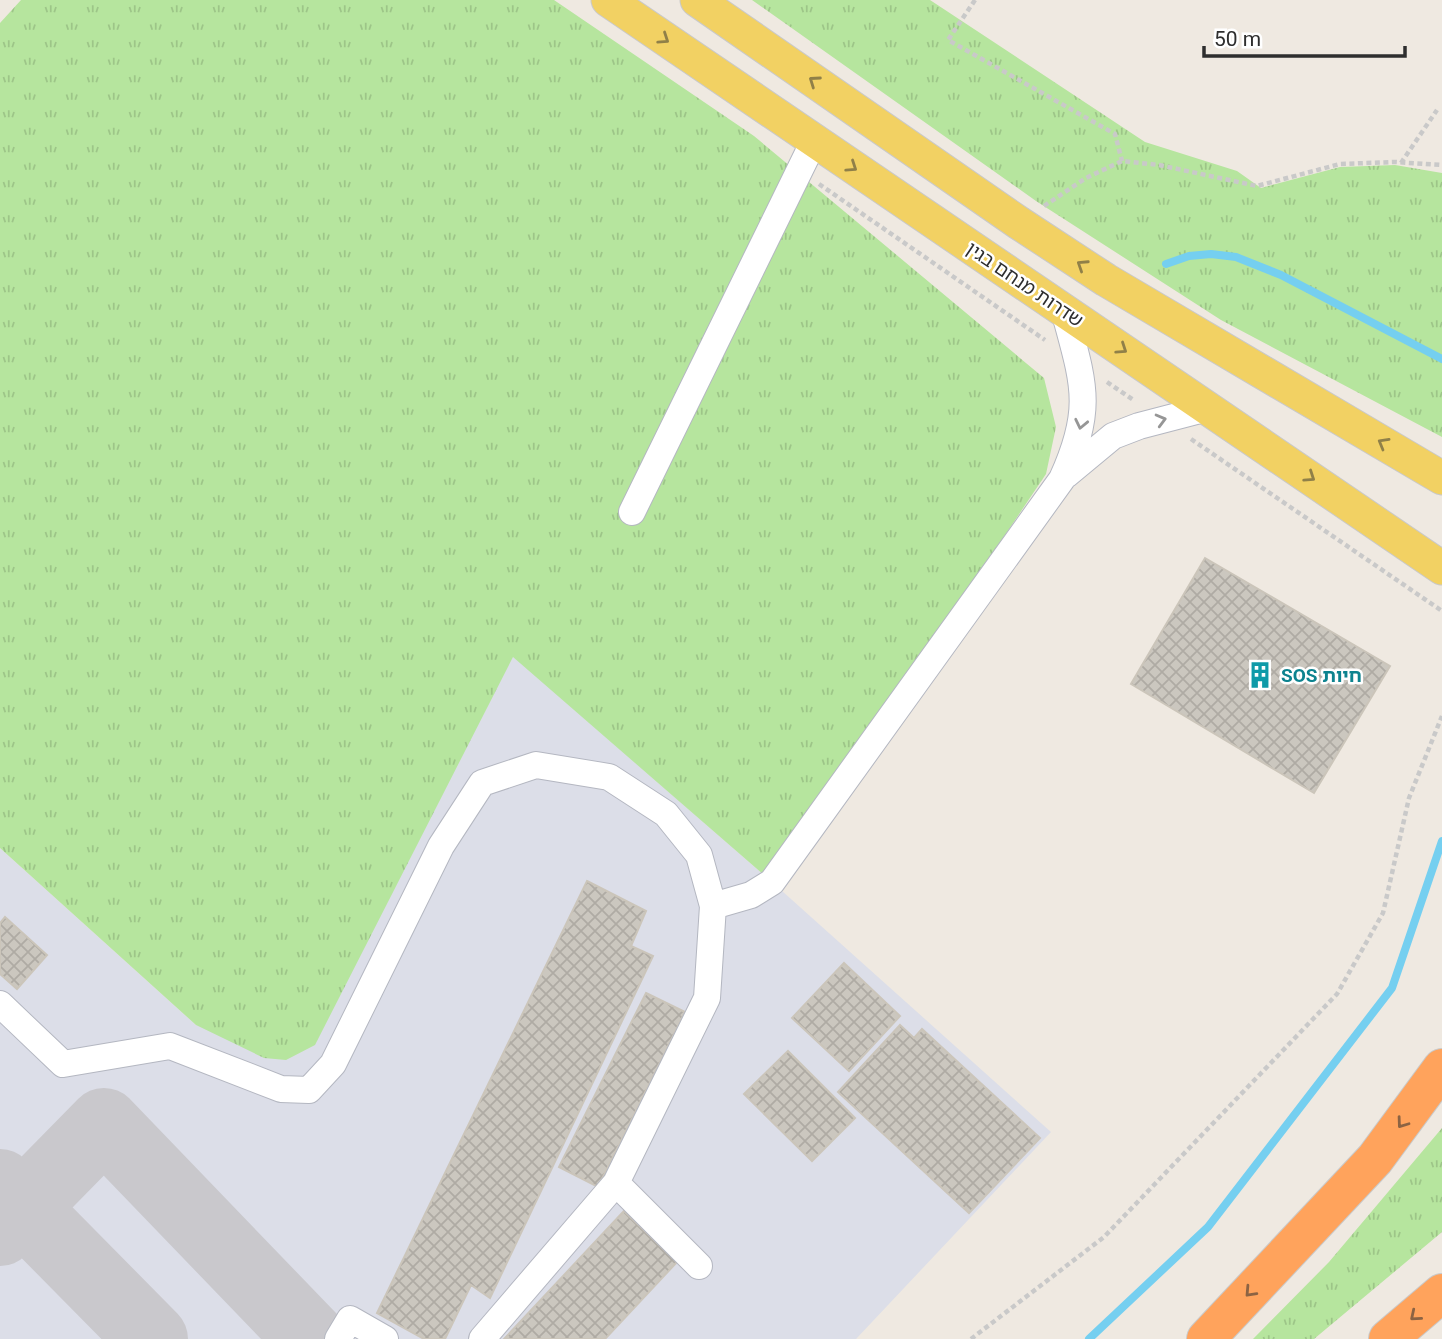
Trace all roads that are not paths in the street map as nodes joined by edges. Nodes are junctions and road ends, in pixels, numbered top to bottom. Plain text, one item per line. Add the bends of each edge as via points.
1 (608, 0) edge
2 (697, 0) edge
3 (814, 141) junction
4 (1064, 310) junction
5 (1208, 408) junction
6 (1442, 478) edge
7 (1062, 479) junction
8 (632, 512) dead end
9 (1442, 568) edge
10 (713, 906) junction
11 (0, 1004) edge
12 (1442, 1068) edge
13 (616, 1184) junction
14 (699, 1266) dead end
15 (1442, 1293) edge
16 (338, 1339) edge
17 (386, 1339) edge
18 (482, 1339) edge
19 (1206, 1339) edge
20 (1388, 1339) edge

1 -> 3 main road, שדרות מנחם בגין
6 -> 2 main road via 1199,336 1019,223
3 -> 4 main road, שדרות מנחם בגין
3 - 8 street
4 -> 5 main road, שדרות מנחם בגין
4 -> 7 street via 1085,402 1075,452
7 -> 5 street via 1113,436
5 -> 9 main road, שדרות מנחם בגין
7 - 10 street via 772,881 751,895
10 - 11 street via 699,855 666,814 609,777 536,765 482,783 441,846 334,1064 309,1090 281,1089 170,1046 63,1064
10 - 13 street via 707,998
12 -> 19 highway via 1375,1159
13 - 14 street
13 - 18 street
15 -> 20 highway
16 - 17 street via 350,1320

